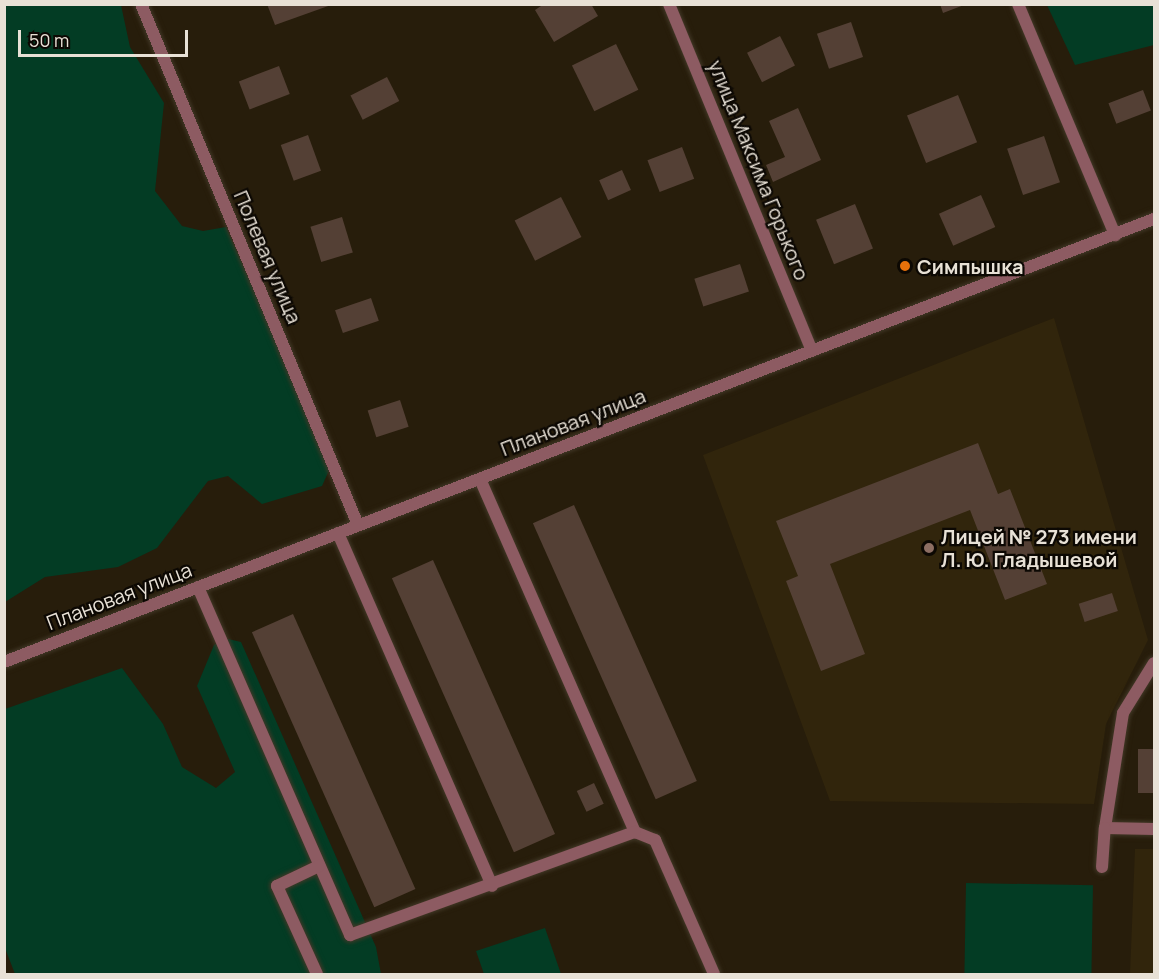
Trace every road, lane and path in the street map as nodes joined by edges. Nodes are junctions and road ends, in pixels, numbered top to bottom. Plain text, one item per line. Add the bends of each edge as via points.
1 (141, 4) edge
2 (669, 4) edge
3 (1018, 4) edge
4 (1155, 219) edge
5 (1115, 235) junction
6 (812, 351) junction
7 (480, 479) junction
8 (358, 525) junction
9 (338, 533) junction
10 (198, 587) junction
11 (4, 662) edge
12 (1155, 663) edge
13 (1105, 828) junction
14 (1155, 829) edge
15 (636, 832) junction
16 (320, 866) junction
17 (1102, 867) dead end
18 (492, 886) junction
19 (317, 975) edge
20 (714, 975) edge

1 - 8 street, Полевая улица
2 - 6 street, улица Максима Горького
3 - 5 street
4 - 5 street, Плановая улица
5 - 6 street, Плановая улица
6 - 7 street, Плановая улица
7 - 8 street, Плановая улица
7 - 15 street
8 - 9 street, Плановая улица
9 - 10 street, Плановая улица
9 - 18 street
10 - 11 street, Плановая улица
10 - 16 street
12 - 13 street via 1123,713
13 - 14 street
13 - 17 street
15 - 18 street
15 - 20 street via 655,840
16 - 18 street via 350,935
16 - 19 street via 277,886

